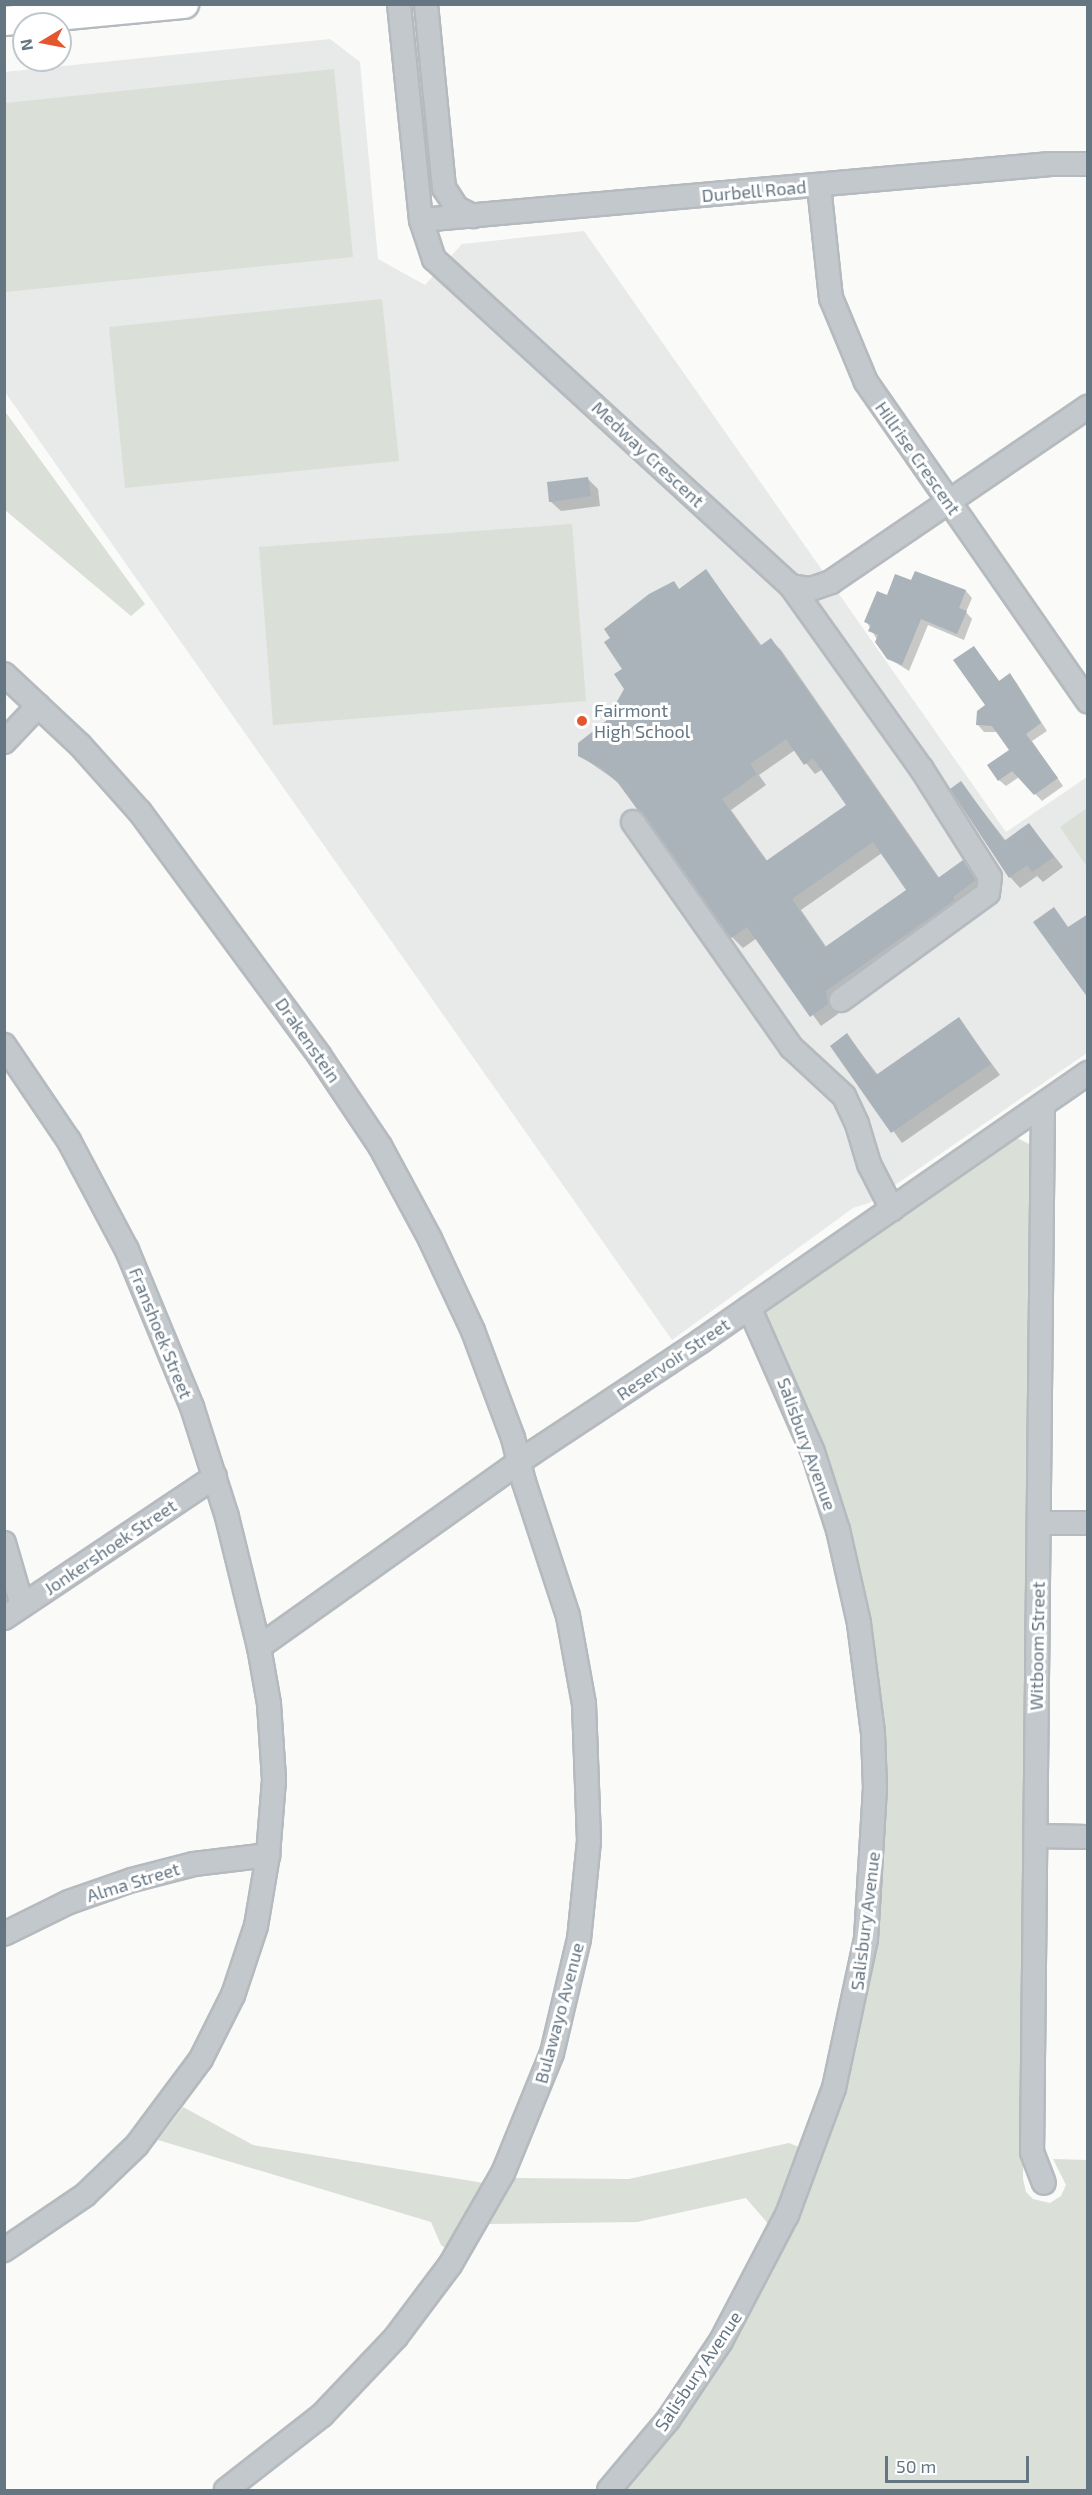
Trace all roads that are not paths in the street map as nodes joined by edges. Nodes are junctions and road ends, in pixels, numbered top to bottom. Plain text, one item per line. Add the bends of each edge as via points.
1 (184, 4) edge
2 (399, 4) edge
3 (426, 4) edge
4 (4, 21) edge
5 (1088, 164) edge
6 (819, 186) junction
7 (472, 216) junction
8 (421, 220) junction
9 (1088, 407) edge
10 (950, 503) junction
11 (791, 586) junction
12 (4, 675) edge
13 (1088, 701) edge
14 (38, 706) junction
15 (4, 742) edge
16 (633, 822) dead end
17 (841, 1000) dead end
18 (4, 1045) edge
19 (1088, 1073) edge
20 (1043, 1106) junction
21 (892, 1209) junction
22 (749, 1307) junction
23 (519, 1465) junction
24 (215, 1477) junction
25 (1039, 1523) junction
26 (1088, 1523) edge
27 (4, 1544) edge
28 (13, 1612) edge
29 (259, 1647) junction
30 (1036, 1836) junction
31 (1088, 1837) edge
32 (268, 1855) junction
33 (4, 1934) edge
34 (1044, 2183) dead end
35 (4, 2250) edge
36 (225, 2490) edge
37 (609, 2490) edge

1 - 4 main road
2 - 8 street, Medway Crescent
3 - 7 street via 442,180 451,202
5 - 6 street, Durbell Road via 1051,164
6 - 7 street, Durbell Road
6 - 10 street, Hillrise Crescent via 828,279 846,337 866,382
7 - 8 street, Durbell Road
8 - 11 street, Medway Crescent via 428,252 441,268
9 - 10 street
10 - 11 street via 823,586
10 - 13 street, Hillrise Crescent
11 - 17 street, Medway Crescent via 921,768 990,877 988,893
12 - 14 street, Drakenstein
14 - 15 street
14 - 23 street, Drakenstein via 80,745 140,812 319,1054 380,1146 430,1239 473,1332 513,1438
16 - 21 street via 791,1047 844,1096 869,1164
18 - 24 street, Franshoek Street via 69,1141 127,1250 166,1339
19 - 20 street, Reservoir Street
20 - 21 street, Reservoir Street
20 - 25 street, Witboom Street
21 - 22 street, Reservoir Street
22 - 23 street, Reservoir Street
22 - 37 street, Salisbury Avenue via 813,1452 838,1530 859,1623 871,1711 875,1788 866,1940 834,2088 787,2215 721,2341 668,2420
23 - 29 street, Reservoir Street
23 - 36 street, Bulawayo Avenue via 568,1617 588,1747 585,1890 579,1939 552,2053 531,2113 486,2208 427,2297 358,2380 322,2415
24 - 28 street, Jonkershoek Street
24 - 29 street, Franshoek Street
25 - 26 street
25 - 30 street, Witboom Street
27 - 28 street
29 - 32 street, Franshoek Street via 273,1742
30 - 31 street
30 - 34 street, Witboom Street via 1032,2152
32 - 33 street, Alma Street via 194,1863 132,1880 69,1902
32 - 35 street, Franshoek Street via 246,1961 218,2028 182,2089 137,2145 85,2195

